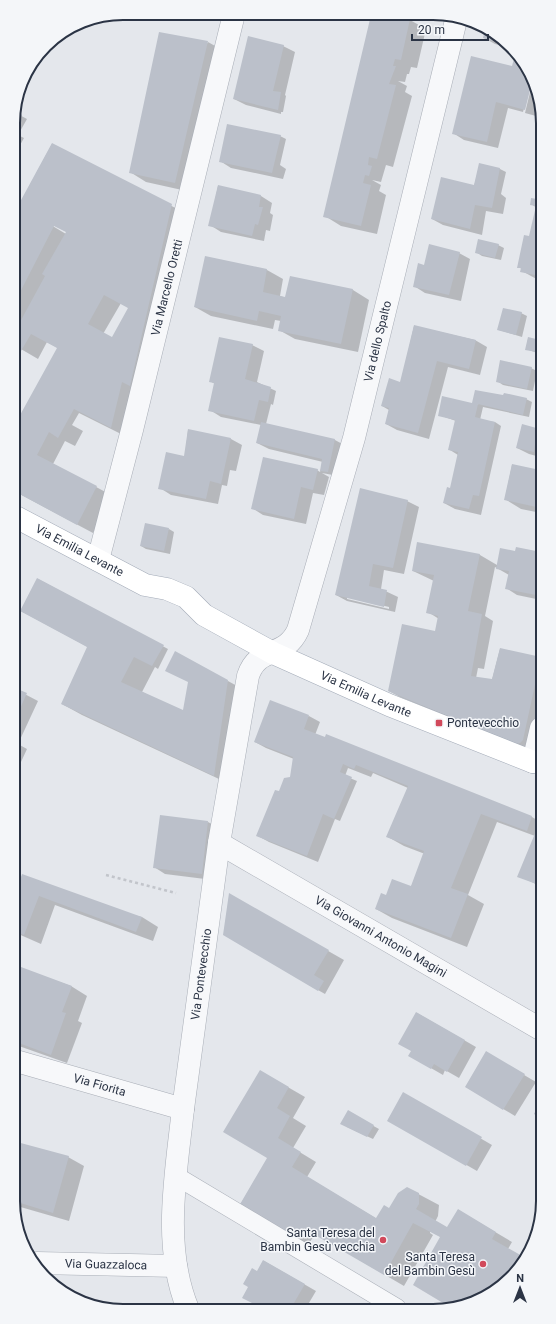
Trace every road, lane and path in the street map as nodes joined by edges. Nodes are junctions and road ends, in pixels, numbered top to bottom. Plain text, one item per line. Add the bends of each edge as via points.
1 (233, 20) edge
2 (455, 23) edge
3 (20, 519) edge
4 (98, 560) junction
5 (272, 653) junction
6 (536, 765) edge
7 (219, 843) junction
8 (106, 875) dead end
9 (176, 893) dead end
10 (536, 1027) edge
11 (20, 1062) edge
12 (183, 1109) junction
13 (176, 1176) junction
14 (40, 1263) edge
15 (176, 1266) junction
16 (187, 1304) edge
17 (390, 1304) edge

1 - 4 street, Via Marcello Oretti
2 - 5 street, Via dello Spalto via 354,438 298,630 290,643
3 - 4 main road, Via Emilia Levante
4 - 5 main road, Via Emilia Levante via 145,585 169,606 204,615
5 - 6 main road, Via Emilia Levante via 389,705
5 - 7 street, Via Pontevecchio via 258,658 248,676
7 - 10 street, Via Giovanni Antonio Magini
7 - 12 street, Via Pontevecchio
8 - 9 path
11 - 12 street, Via Fiorita
12 - 13 street, Via Pontevecchio
13 - 15 street, Via Pontevecchio
13 - 17 street
14 - 15 street, Via Guazzaloca
15 - 16 street, Via Pontevecchio

